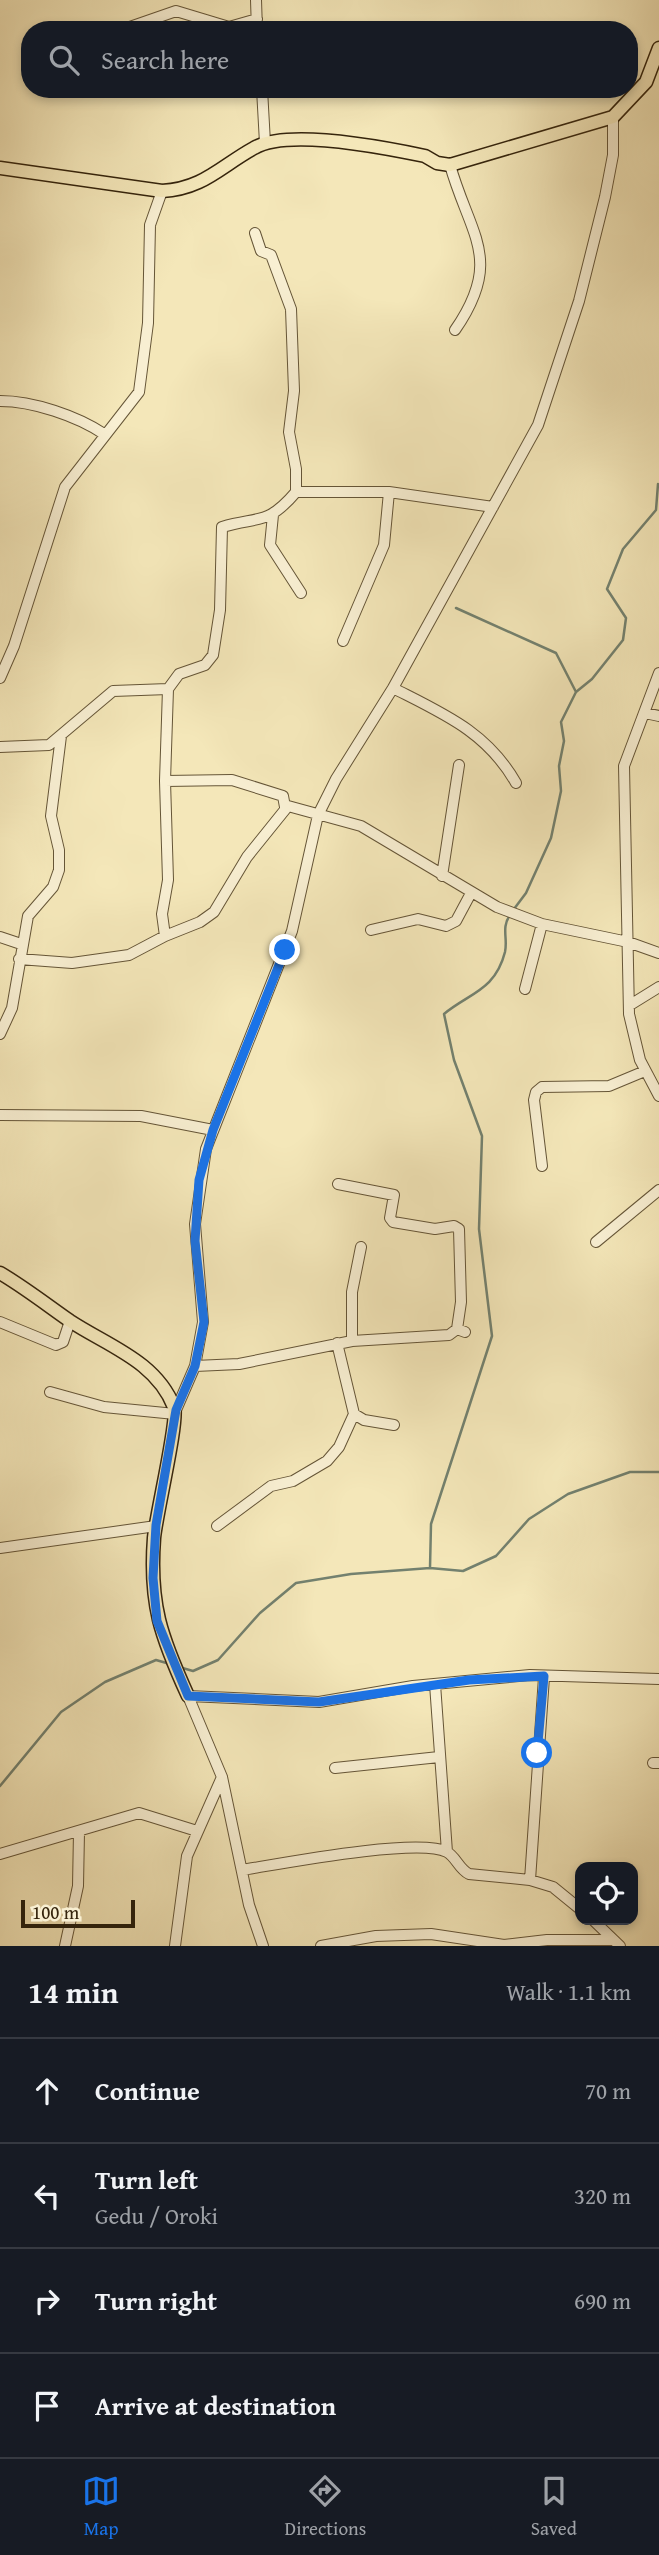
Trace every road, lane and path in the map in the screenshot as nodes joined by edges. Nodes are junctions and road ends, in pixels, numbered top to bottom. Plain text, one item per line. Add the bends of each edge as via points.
1 (256, 0) edge
2 (145, 21) edge
3 (209, 21) edge
4 (257, 21) edge
5 (659, 48) edge
6 (638, 90) edge
7 (262, 98) edge
8 (631, 98) edge
9 (613, 117) junction
10 (265, 143) junction
11 (450, 166) junction
12 (0, 168) edge
13 (162, 191) junction
14 (255, 233) dead end
15 (455, 330) dead end
16 (0, 401) edge
17 (104, 434) junction
18 (296, 492) junction
19 (390, 492) junction
20 (493, 507) junction
21 (273, 515) junction
22 (301, 593) dead end
23 (343, 641) dead end
24 (659, 673) edge
25 (0, 678) edge
26 (393, 688) junction
27 (168, 689) junction
28 (645, 713) junction
29 (659, 716) edge
30 (61, 736) junction
31 (0, 747) edge
32 (459, 765) dead end
33 (165, 781) junction
34 (516, 783) dead end
35 (285, 807) junction
36 (318, 815) junction
37 (442, 876) junction
38 (471, 893) junction
39 (542, 924) junction
40 (371, 930) dead end
41 (165, 936) junction
42 (0, 937) edge
43 (628, 942) junction
44 (21, 944) junction
45 (659, 953) edge
46 (19, 959) junction
47 (659, 987) edge
48 (524, 989) dead end
49 (630, 1005) junction
50 (0, 1034) edge
51 (645, 1071) junction
52 (659, 1096) edge
53 (0, 1115) edge
54 (213, 1130) junction
55 (542, 1166) dead end
56 (338, 1184) dead end
57 (659, 1190) edge
58 (596, 1242) dead end
59 (361, 1247) dead end
60 (0, 1273) edge
61 (70, 1321) junction
62 (0, 1322) edge
63 (352, 1341) junction
64 (337, 1343) junction
65 (195, 1366) junction
66 (50, 1392) dead end
67 (176, 1412) junction
68 (354, 1414) junction
69 (394, 1425) dead end
70 (156, 1525) junction
71 (217, 1526) dead end
72 (0, 1548) edge
73 (544, 1676) junction
74 (659, 1679) edge
75 (435, 1684) junction
76 (188, 1696) junction
77 (439, 1757) junction
78 (335, 1768) dead end
79 (222, 1777) junction
80 (197, 1831) junction
81 (79, 1832) junction
82 (447, 1852) junction
83 (0, 1854) edge
84 (242, 1870) junction
85 (530, 1880) junction
86 (575, 1905) edge
87 (598, 1925) edge
88 (471, 1943) edge
89 (615, 1944) edge
90 (65, 1946) edge
91 (175, 1946) edge
92 (264, 1946) edge
93 (321, 1946) edge

1 - 4 street
2 - 3 street via 176,11
5 - 6 main road
7 - 10 street
8 - 9 main road
9 - 11 main road
9 - 20 street via 613,155 605,197 554,384 538,425
10 - 11 main road via 358,143 425,156
10 - 13 main road via 212,176
11 - 15 street via 481,252 481,276 474,298
12 - 13 main road
13 - 17 street via 150,226 148,323 139,392
14 - 18 street via 261,251 271,255 291,309 294,391 289,432
16 - 17 street via 16,401 84,421
17 - 25 street via 65,486
18 - 19 street
18 - 21 street
19 - 20 street
19 - 23 street via 384,545
20 - 26 street
21 - 22 street via 270,545
21 - 27 street via 222,527 220,611 213,655 205,665 179,674
24 - 28 street
26 - 34 street via 459,722 485,742
26 - 36 street
27 - 30 street via 113,691
27 - 33 street
28 - 29 street
28 - 43 street via 624,766
30 - 31 street via 42,747
30 - 44 street via 51,816 59,870 53,887 28,916
32 - 37 street
33 - 35 street via 232,780 284,796
33 - 41 street
35 - 36 street
35 - 41 street via 247,856 214,912 192,927
36 - 37 street via 361,827
36 - 54 street via 292,931
37 - 38 street
38 - 39 street
38 - 40 street via 456,921 446,926 418,919
39 - 43 street
39 - 48 street
41 - 46 street via 129,955 72,963
42 - 44 street
43 - 45 street
43 - 49 street
44 - 46 street
46 - 50 street via 12,1008
47 - 49 street
49 - 51 street
51 - 52 street
51 - 55 street via 609,1086 542,1087 536,1092
53 - 54 street via 141,1116
54 - 65 street via 199,1180 195,1224 204,1322
56 - 63 street via 394,1195 393,1222 459,1229 461,1330 449,1335
57 - 58 street
59 - 63 street via 352,1292
60 - 61 main road
61 - 62 street via 63,1342 56,1345
61 - 67 main road via 145,1365
63 - 64 street
64 - 65 street via 239,1364
64 - 68 street
65 - 67 street
66 - 67 street via 104,1407
67 - 70 main road
68 - 69 street
68 - 71 street via 340,1447 327,1461 271,1486
70 - 72 street
70 - 76 main road via 153,1601
73 - 74 street
73 - 75 street
73 - 85 street
75 - 76 street via 319,1702
75 - 77 street
76 - 79 street
77 - 78 street
77 - 82 street
79 - 80 street
79 - 84 street
80 - 81 street via 139,1813
80 - 91 street via 187,1856
81 - 83 street
81 - 90 street via 78,1886
82 - 84 street via 429,1848 351,1853
82 - 85 street via 469,1874
84 - 92 street
85 - 86 street via 553,1887
87 - 89 street
88 - 89 street via 547,1940
88 - 93 street via 417,1934

